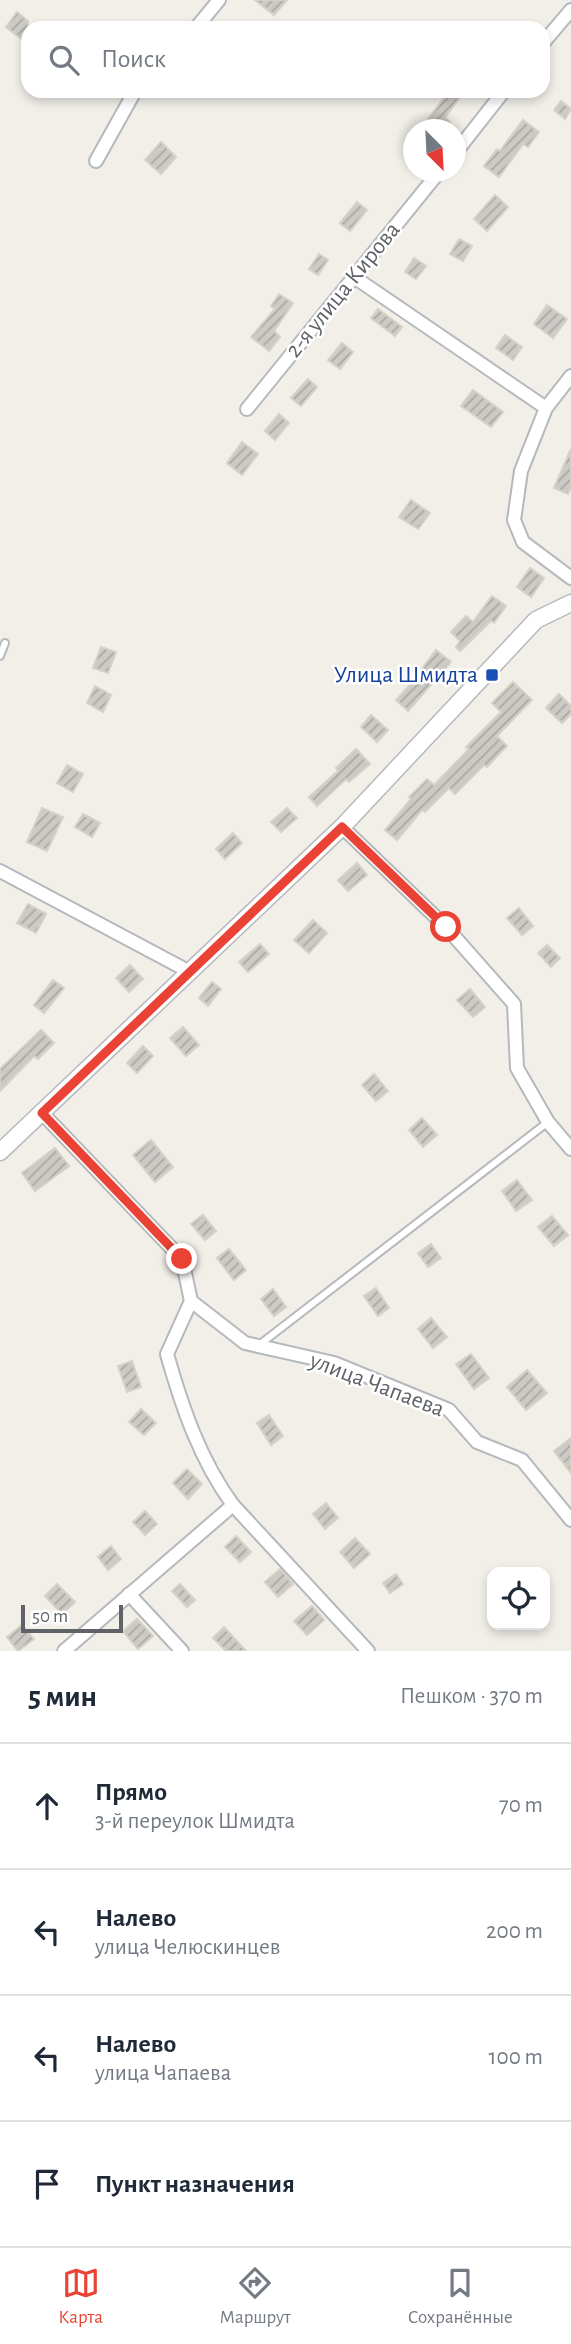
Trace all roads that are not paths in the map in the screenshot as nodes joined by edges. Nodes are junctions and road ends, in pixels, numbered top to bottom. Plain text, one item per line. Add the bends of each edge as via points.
1 (219, 0) edge
2 (571, 9) edge
3 (202, 21) edge
4 (550, 34) edge
5 (131, 98) edge
6 (498, 98) edge
7 (466, 139) edge
8 (96, 161) dead end
9 (431, 182) edge
10 (354, 277) junction
11 (571, 376) edge
12 (546, 408) junction
13 (247, 409) dead end
14 (571, 578) edge
15 (571, 603) edge
16 (5, 643) dead end
17 (0, 656) edge
18 (342, 827) junction
19 (0, 871) edge
20 (190, 972) junction
21 (42, 1113) junction
22 (548, 1122) junction
23 (571, 1149) edge
24 (0, 1152) edge
25 (191, 1301) junction
26 (258, 1346) junction
27 (233, 1505) junction
28 (571, 1520) edge
29 (129, 1594) junction
30 (64, 1651) edge
31 (182, 1651) edge
32 (368, 1651) edge

1 - 3 street
2 - 4 street
5 - 8 street
6 - 7 street
9 - 10 street, 2-я улица Кирова
10 - 12 street
10 - 13 street, 2-я улица Кирова
11 - 12 street
12 - 14 street via 521,471 514,520 523,542
15 - 18 street via 536,620
16 - 17 lane
18 - 20 street
18 - 22 street via 446,927 514,1004 517,1068
19 - 20 street
20 - 21 street
21 - 24 street
21 - 25 street via 182,1259
22 - 23 street
22 - 26 lane
25 - 26 street, улица Чапаева via 245,1343
25 - 27 street via 167,1354 183,1410 220,1488
26 - 28 street, улица Чапаева via 334,1363 449,1410 478,1442 522,1460
27 - 29 street
27 - 32 street
29 - 30 street
29 - 31 street

